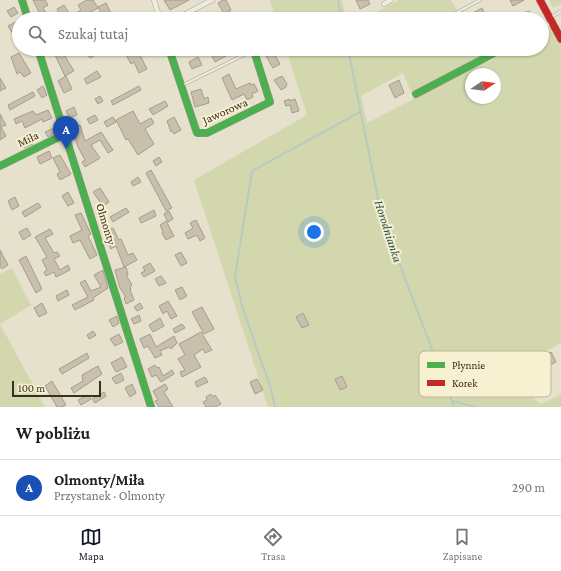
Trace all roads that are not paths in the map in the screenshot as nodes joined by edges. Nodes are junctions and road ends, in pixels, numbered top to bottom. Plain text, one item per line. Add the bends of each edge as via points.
1 (22, 0) edge
2 (154, 0) edge
3 (212, 0) edge
4 (391, 0) edge
5 (480, 0) edge
6 (540, 0) edge
7 (384, 4) dead end
8 (561, 11) edge
9 (26, 12) edge
10 (158, 12) edge
11 (189, 12) edge
12 (458, 12) edge
13 (547, 12) edge
14 (549, 16) edge
15 (551, 20) junction
16 (561, 39) edge
17 (40, 56) edge
18 (171, 56) edge
19 (244, 56) edge
20 (256, 56) edge
21 (489, 56) edge
22 (181, 86) junction
23 (416, 94) dead end
24 (65, 134) junction
25 (0, 166) edge
26 (151, 407) edge

1 - 9 street
2 - 10 street
3 - 11 street
4 - 7 street
5 - 12 lane
6 - 13 street
8 - 15 lane
14 - 15 street
15 - 16 street
17 - 24 street, Olmonty
18 - 22 street, Jaworowa
19 - 22 lane
20 - 22 street, Jaworowa via 270,102 207,133 197,133
21 - 23 street
24 - 25 street, Miła
24 - 26 street, Olmonty

